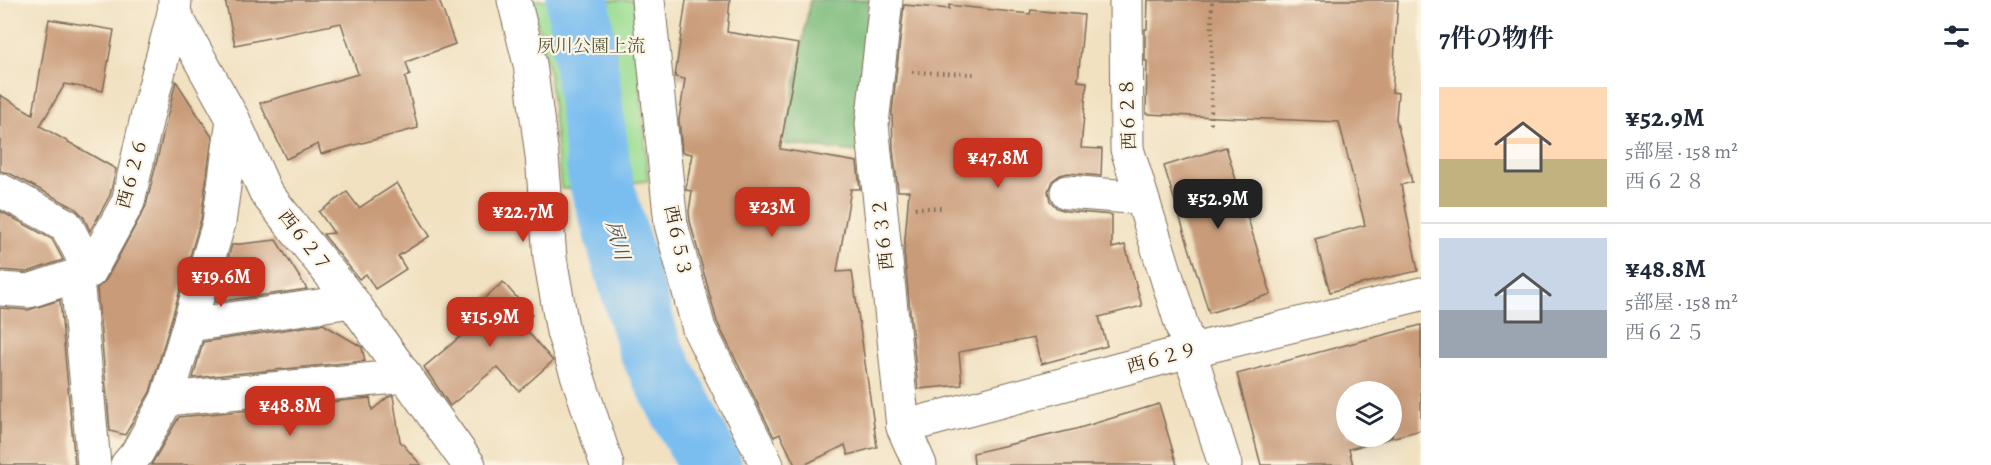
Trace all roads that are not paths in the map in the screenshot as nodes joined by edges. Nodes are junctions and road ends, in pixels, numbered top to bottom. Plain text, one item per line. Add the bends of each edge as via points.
1 (514, 0) edge
2 (648, 0) edge
3 (886, 0) edge
4 (1126, 0) edge
5 (174, 6) edge
6 (233, 119) junction
7 (0, 190) edge
8 (1067, 192) dead end
9 (1142, 198) junction
10 (84, 274) junction
11 (0, 289) edge
12 (1421, 294) edge
13 (352, 301) junction
14 (190, 325) junction
15 (1190, 351) junction
16 (406, 376) junction
17 (167, 399) junction
18 (903, 427) junction
19 (94, 465) edge
20 (127, 465) edge
21 (469, 465) edge
22 (607, 465) edge
23 (766, 465) edge
24 (920, 465) edge
25 (1226, 465) edge

1 - 22 street via 531,64 550,258 563,332
2 - 23 street, 西６５３ via 671,224 699,329
3 - 18 street, 西６３２ via 872,124
4 - 9 street, 西６２８ via 1127,149
5 - 6 street, 西６２７
5 - 10 street, 西６２６ via 128,202
6 - 13 street, 西６２７ via 266,193
6 - 14 street via 219,224
7 - 10 street via 66,225
8 - 9 street
9 - 15 street, 西６２８
10 - 11 street via 29,291
10 - 19 street
12 - 15 street, 西６２９
13 - 14 street
13 - 16 street, 西６２７
14 - 17 street
15 - 18 street, 西６２９
15 - 25 street, 西６２８
16 - 17 street
16 - 21 street, 西６２７
17 - 20 street
18 - 24 street, 西６３２

